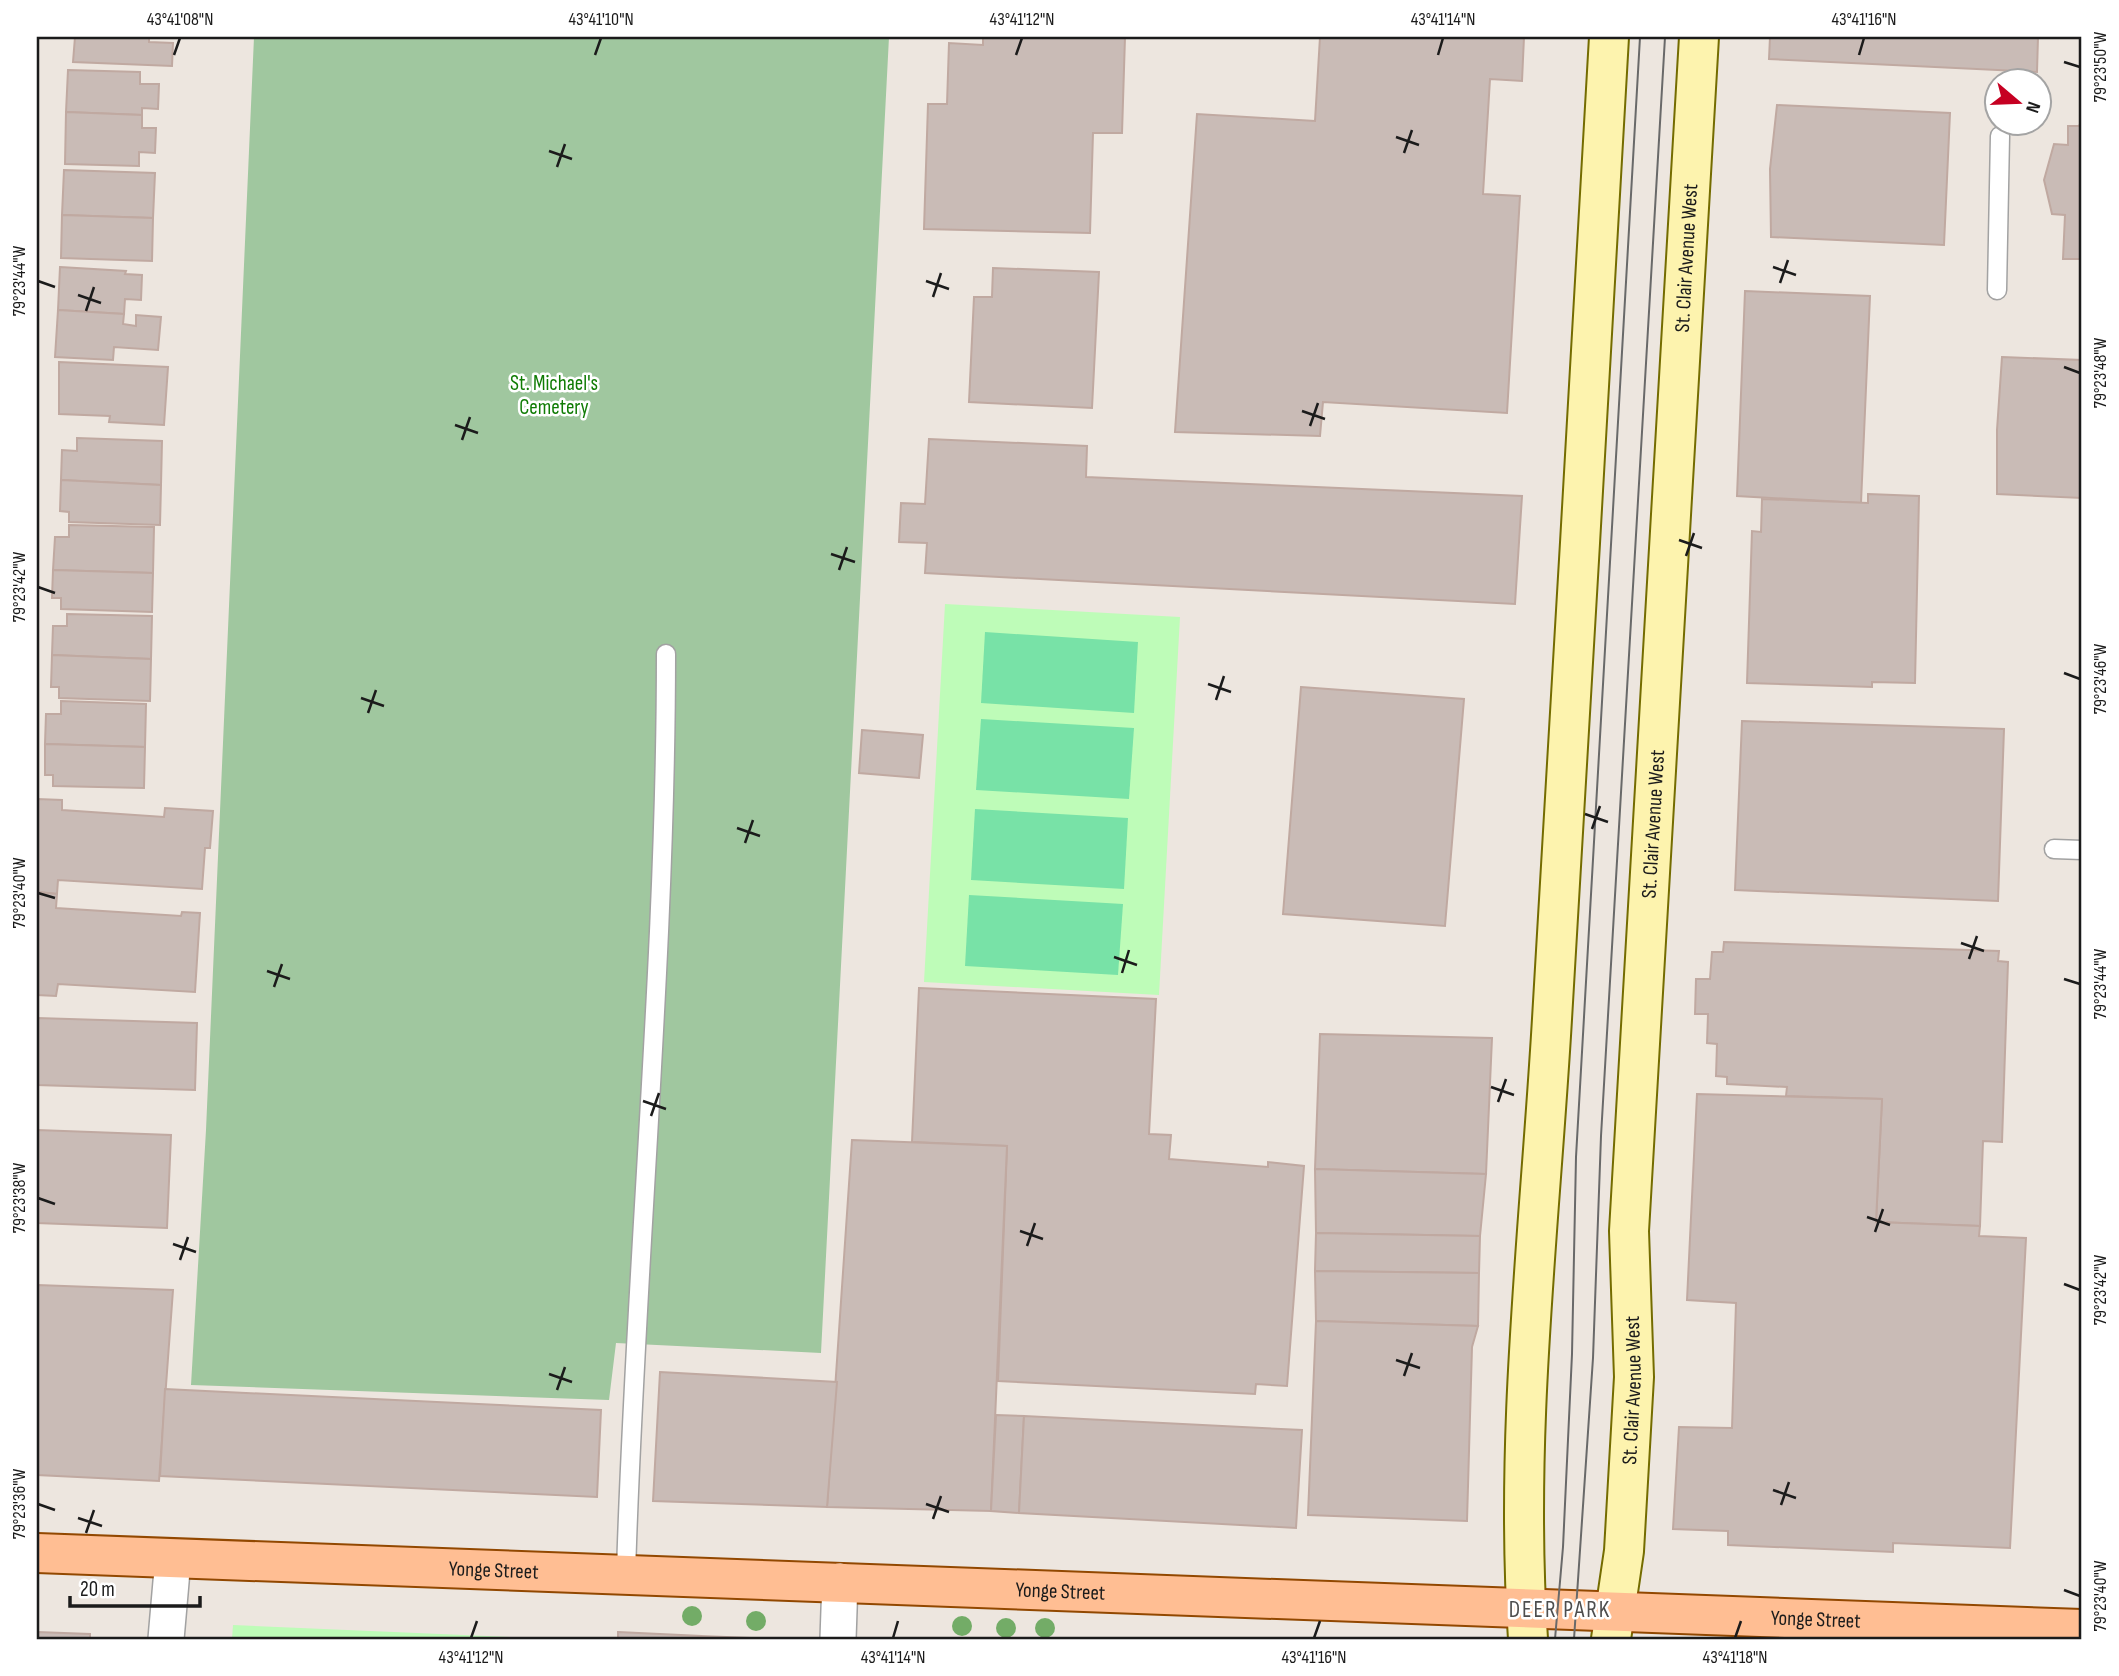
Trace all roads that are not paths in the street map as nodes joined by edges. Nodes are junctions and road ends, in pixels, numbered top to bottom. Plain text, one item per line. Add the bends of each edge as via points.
1 (1609, 37) edge
2 (1699, 37) edge
3 (2000, 136) dead end
4 (1997, 289) dead end
5 (666, 654) dead end
6 (2054, 849) dead end
7 (2082, 850) edge
8 (37, 1553) edge
9 (173, 1559) junction
10 (626, 1573) junction
11 (840, 1581) junction
12 (1527, 1623) edge
13 (1613, 1624) edge
14 (2082, 1629) edge
15 (166, 1639) edge
16 (838, 1639) edge

1 - 12 main road via 1535,1247 1523,1544
2 - 13 main road, St. Clair Avenue West via 1629,1231 1633,1391 1624,1551
3 - 4 lane
5 - 10 lane via 666,816
6 - 7 lane
8 - 9 main road, Yonge Street
9 - 10 main road, Yonge Street
9 - 15 street
10 - 11 main road, Yonge Street
11 - 12 main road, Yonge Street
11 - 16 street
12 - 13 main road, Yonge Street
13 - 14 main road, Yonge Street

